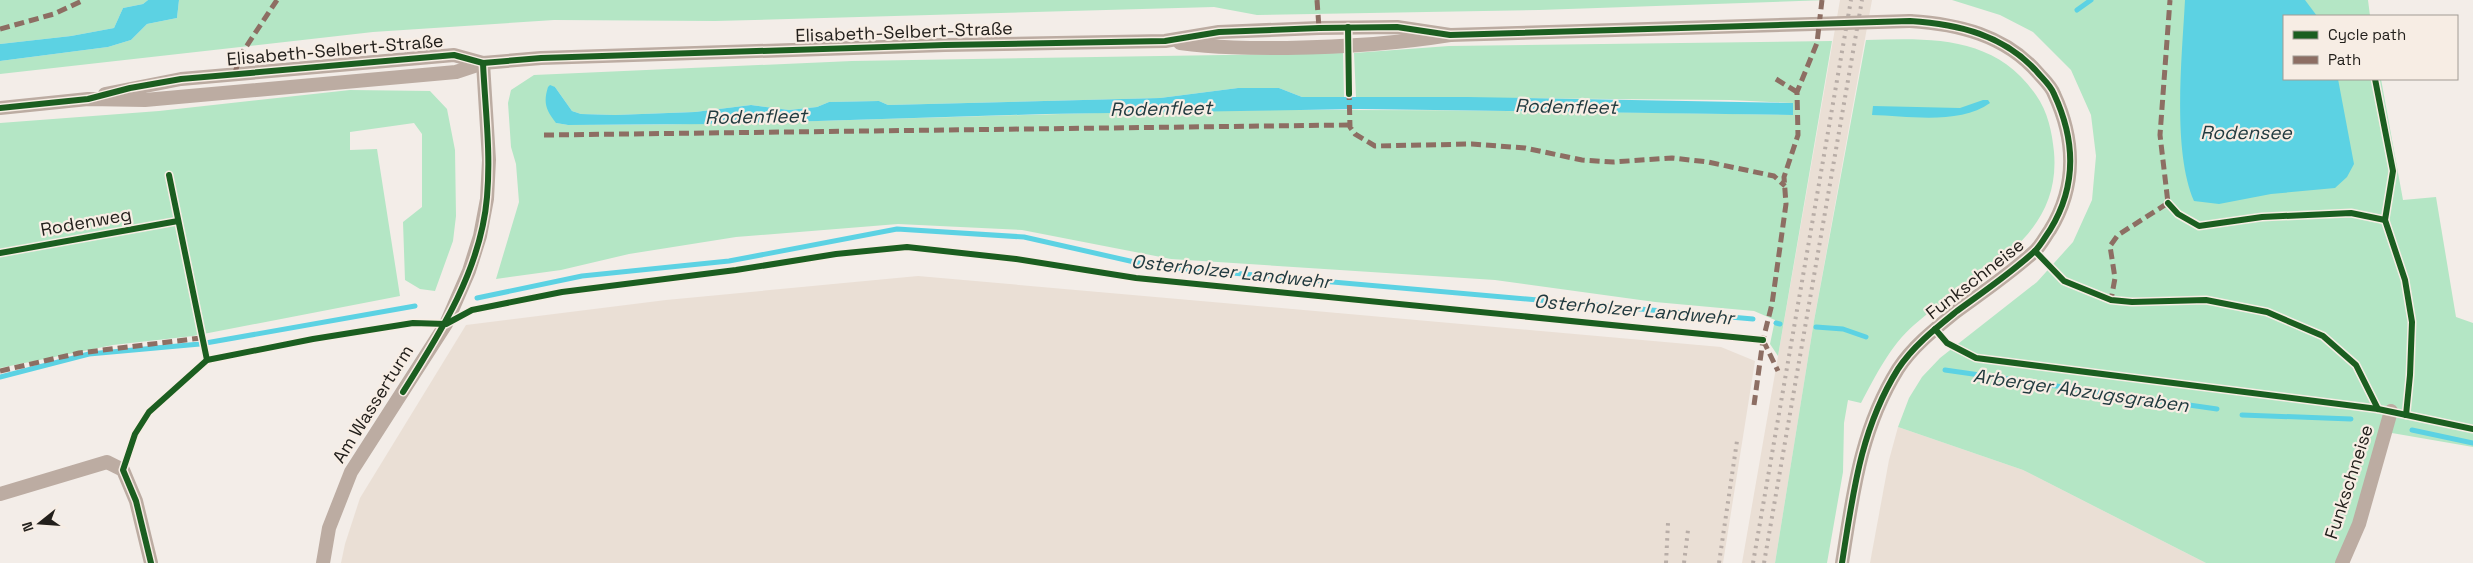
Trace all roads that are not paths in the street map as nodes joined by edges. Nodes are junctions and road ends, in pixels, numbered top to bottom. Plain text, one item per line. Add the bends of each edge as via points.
1 (1813, 24) joint
2 (1450, 35) junction
3 (1165, 41) junction
4 (483, 63) junction
5 (0, 108) edge
6 (2391, 411) dead end
7 (0, 494) edge
8 (151, 563) edge
9 (322, 563) edge
10 (1842, 563) edge
11 (2342, 563) edge

1 - 2 street, Elisabeth-Selbert-Straße
1 - 10 street, Funkschneise, bridge via 1910,21 1938,23 1989,36 2030,63 2052,89 2065,116 2071,149 2070,184 2060,213 2035,251 1935,329 1899,368 1878,407 1859,460
2 - 3 street, Elisabeth-Selbert-Straße via 1397,27 1329,28 1219,32
2 - 3 street, Elisabeth-Selbert-Straße via 1397,44 1349,47 1218,49
3 - 4 street, Elisabeth-Selbert-Straße via 926,45
4 - 5 street, Elisabeth-Selbert-Straße via 456,72 145,100 88,99
4 - 9 street, Am Wasserturm via 489,160 487,199 480,236 446,324 351,472 329,528
6 - 11 street, Funkschneise via 2359,524
7 - 8 street via 107,462 124,470 136,502

